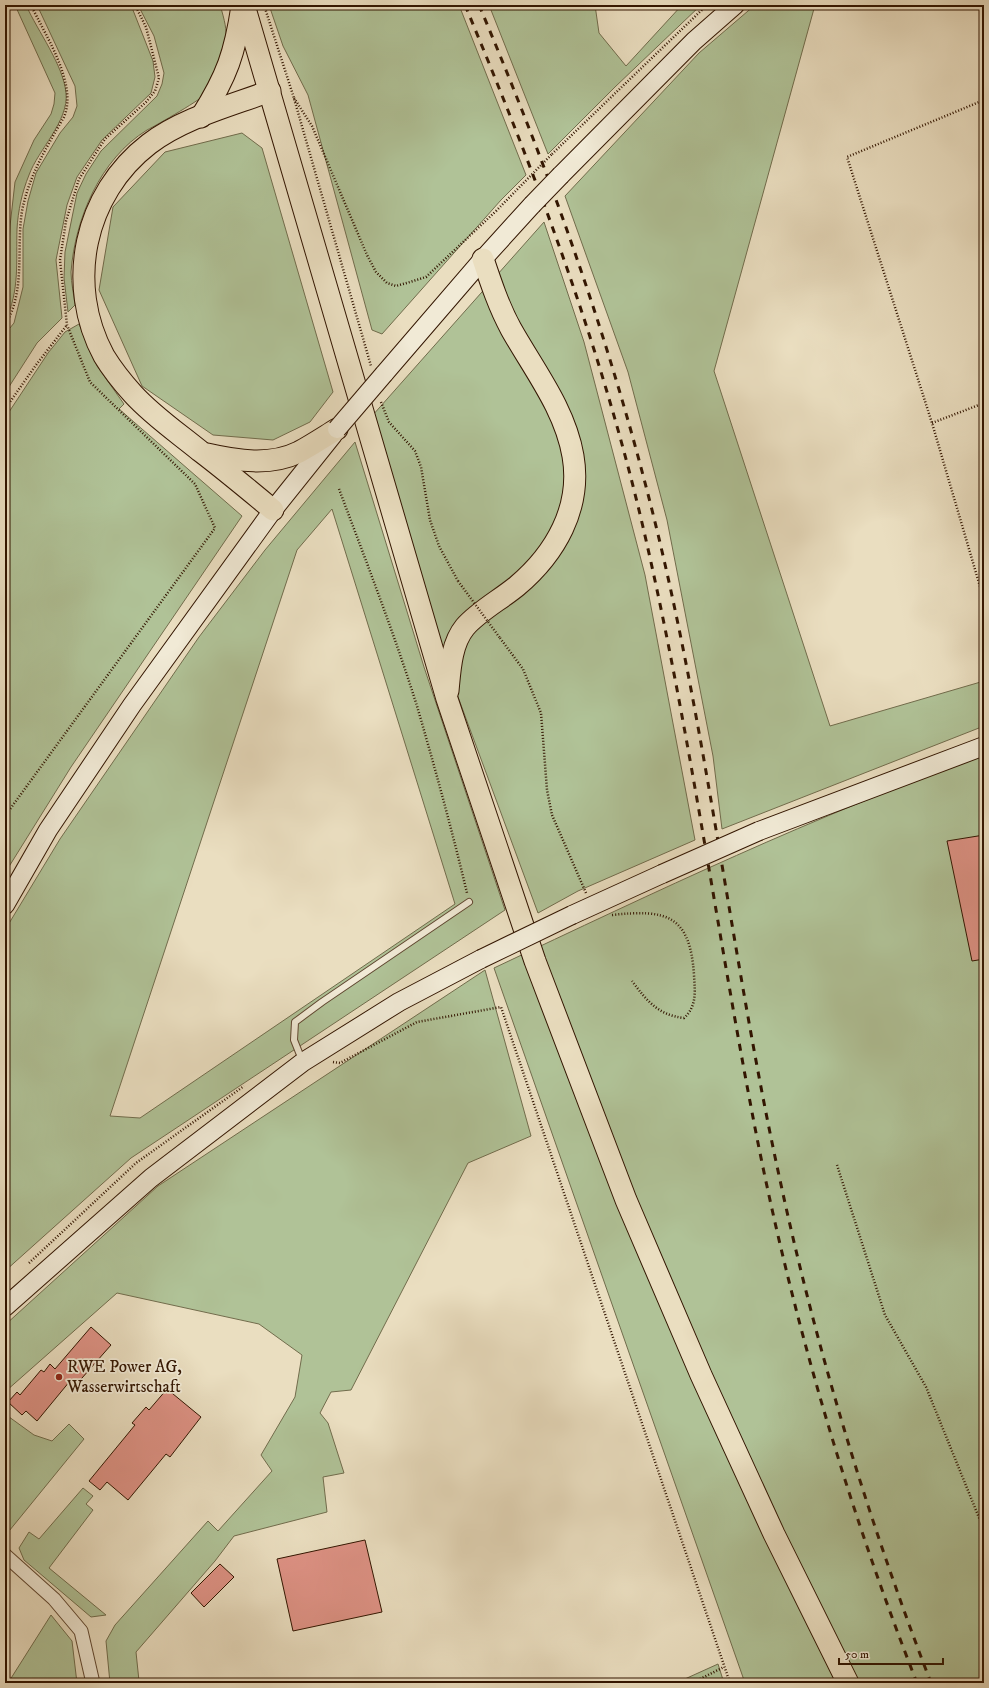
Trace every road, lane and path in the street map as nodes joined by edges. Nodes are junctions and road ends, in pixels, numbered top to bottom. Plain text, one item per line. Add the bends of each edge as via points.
1 (31, 5) edge
2 (135, 5) edge
3 (243, 5) edge
4 (264, 5) edge
5 (707, 5) edge
6 (735, 5) edge
7 (270, 91) junction
8 (293, 95) junction
9 (984, 100) edge
10 (201, 117) junction
11 (482, 259) junction
12 (5, 325) edge
13 (67, 325) junction
14 (378, 374) junction
15 (379, 395) dead end
16 (984, 403) edge
17 (5, 409) edge
18 (932, 422) junction
19 (337, 429) junction
20 (203, 452) junction
21 (339, 490) dead end
22 (273, 510) junction
23 (984, 600) edge
24 (446, 700) junction
25 (984, 746) edge
26 (5, 816) edge
27 (586, 893) dead end
28 (469, 902) joint
29 (5, 905) edge
30 (608, 915) dead end
31 (632, 981) dead end
32 (307, 1059) junction
33 (837, 1166) dead end
34 (5, 1307) edge
35 (984, 1530) edge
36 (5, 1554) edge
37 (724, 1667) junction
38 (93, 1683) edge
39 (692, 1683) edge
40 (730, 1683) edge
41 (848, 1683) edge

1 - 12 path via 61,69 67,88 67,107 33,172 27,192 20,228 18,293
2 - 13 path via 146,27 159,78 155,91 105,139 79,179 66,221 60,260
3 - 7 main road
3 - 10 main road via 234,52 226,74
4 - 8 path
5 - 8 path, bridge via 426,277 396,286 387,283 376,272 312,126
6 - 11 main road, bridge via 694,41
7 - 10 main road
7 - 24 main road
8 - 14 path
9 - 18 path via 848,156
10 - 20 main road via 169,131 149,144 132,158 116,177 93,220 83,268 88,316 104,356 148,408
11 - 14 main road
11 - 24 main road via 510,328 559,412 573,456 575,482 563,530 542,563 517,587 464,628 456,644
13 - 17 path
13 - 26 path via 90,382 195,484 215,528
14 - 19 main road, bridge
15 - 27 path, bridge via 389,422 415,451 421,467 430,520 439,546 458,581 523,669 541,713 547,790 552,815
16 - 18 path
18 - 23 path
19 - 20 main road via 298,452 280,458 254,461 230,459
19 - 22 main road
20 - 22 main road
21 - 28 path via 416,705 450,823
22 - 29 main road via 132,705 48,830
24 - 41 main road via 535,961 626,1200 744,1469
25 - 32 main road, bridge via 759,831 572,915 400,1002
28 - 32 lane via 295,1022 294,1040
30 - 31 path via 644,912 660,915 678,924 688,937 693,954 696,995 692,1010 684,1018 672,1017 660,1011 644,998
32 - 34 main road via 152,1178
32 - 37 path via 340,1063 417,1022 501,1007
33 - 35 path via 886,1315 926,1387
36 - 38 street via 54,1599 81,1631
37 - 39 path
37 - 40 path

